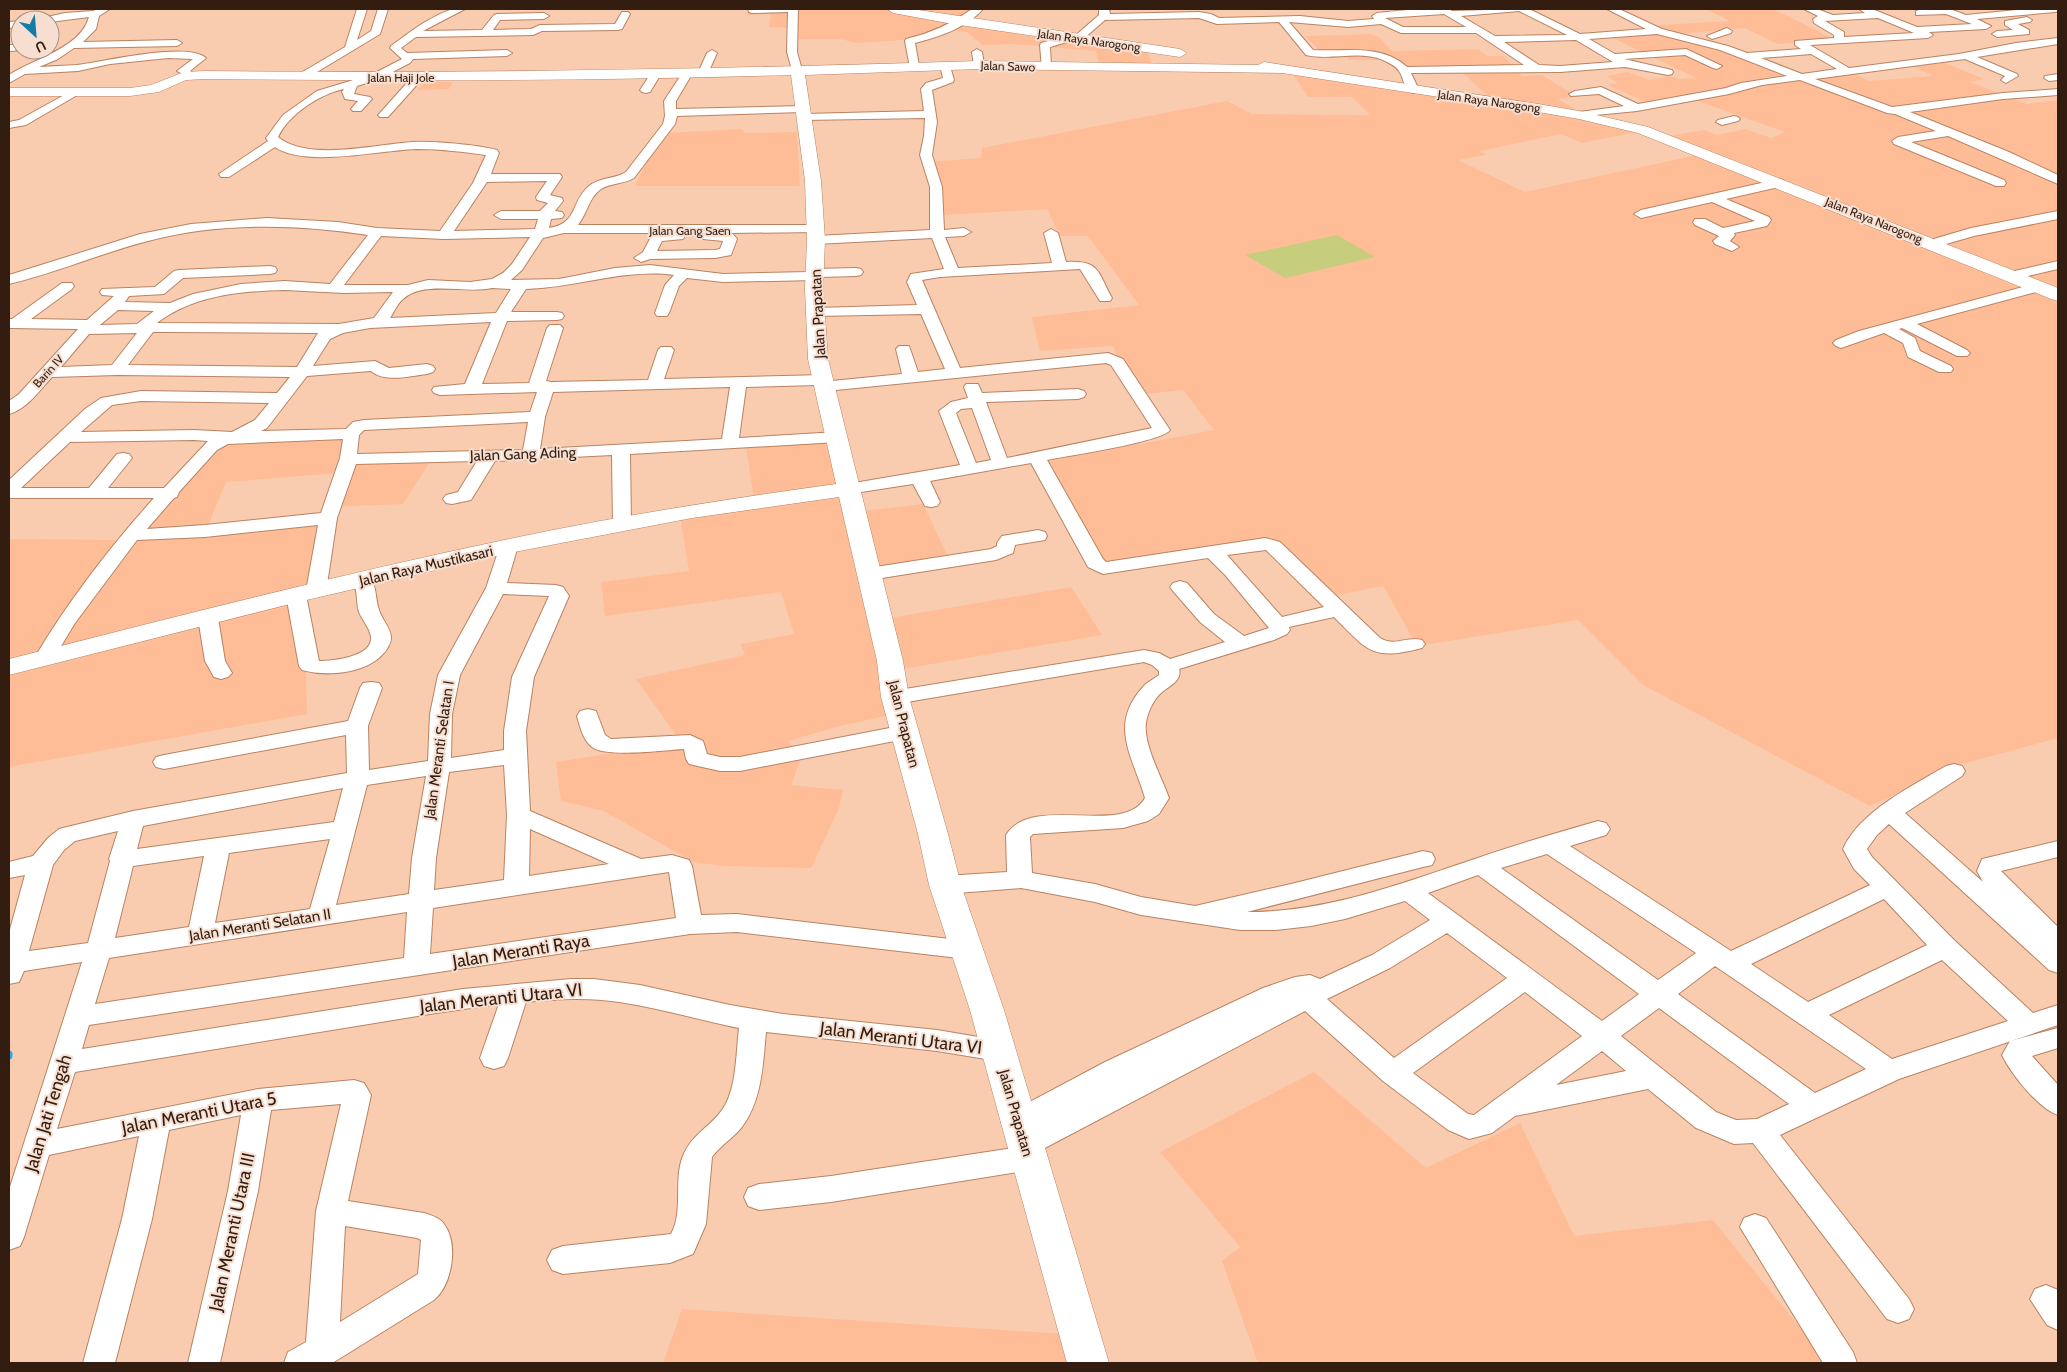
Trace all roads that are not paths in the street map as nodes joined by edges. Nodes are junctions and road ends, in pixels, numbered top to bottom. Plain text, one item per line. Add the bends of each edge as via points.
1 (362, 9) edge
2 (383, 9) edge
3 (460, 9) edge
4 (791, 9) edge
5 (892, 9) edge
6 (978, 9) edge
7 (1400, 9) edge
8 (1517, 9) edge
9 (1522, 9) edge
10 (1809, 9) edge
11 (1864, 9) edge
12 (752, 10) edge
13 (1253, 10) edge
14 (1615, 10) edge
15 (1634, 10) edge
16 (2024, 10) edge
17 (100, 11) edge
18 (1447, 11) edge
19 (625, 13) dead end
20 (1103, 13) edge
21 (1208, 13) edge
22 (1294, 13) edge
23 (1919, 13) dead end
24 (1964, 13) edge
25 (2053, 13) edge
26 (547, 14) edge
27 (1409, 14) junction
28 (1380, 15) edge
29 (1880, 15) junction
30 (60, 17) edge
31 (1832, 18) junction
32 (1241, 20) junction
33 (1282, 20) junction
34 (962, 21) junction
35 (1348, 24) junction
36 (1593, 27) dead end
37 (540, 28) junction
38 (1508, 28) dead end
39 (1562, 28) junction
40 (1914, 29) junction
41 (1478, 30) junction
42 (1658, 31) junction
43 (1252, 32) dead end
44 (1330, 32) dead end
45 (485, 33) junction
46 (517, 33) junction
47 (414, 34) junction
48 (1293, 34) junction
49 (1311, 34) dead end
50 (1997, 34) dead end
51 (1730, 36) dead end
52 (1075, 37) junction
53 (1904, 37) junction
54 (1683, 38) junction
55 (1715, 38) junction
56 (1934, 38) junction
57 (1493, 39) junction
58 (1840, 40) junction
59 (1577, 41) junction
60 (1701, 43) junction
61 (2058, 43) edge
62 (1982, 44) dead end
63 (72, 45) junction
64 (2021, 45) junction
65 (60, 46) edge
66 (350, 47) junction
67 (1956, 47) dead end
68 (462, 49) dead end
69 (508, 50) junction
70 (1560, 50) dead end
71 (2000, 50) junction
72 (1811, 51) junction
73 (712, 53) dead end
74 (1325, 54) junction
75 (1537, 54) dead end
76 (191, 55) junction
77 (1970, 55) junction
78 (336, 56) junction
79 (404, 56) junction
80 (1520, 56) junction
81 (1612, 57) junction
82 (1745, 57) junction
83 (1900, 63) junction
84 (1625, 64) junction
85 (914, 66) junction
86 (945, 66) junction
87 (1717, 66) dead end
88 (1046, 67) junction
89 (1536, 68) junction
90 (1281, 69) junction
91 (797, 70) junction
92 (1404, 70) junction
93 (1847, 70) junction
94 (23, 71) junction
95 (1668, 72) dead end
96 (703, 73) junction
97 (1924, 73) dead end
98 (656, 74) junction
99 (687, 74) junction
100 (190, 75) junction
101 (303, 76) junction
102 (326, 76) junction
103 (496, 76) junction
104 (1331, 76) junction
105 (374, 77) junction
106 (418, 77) junction
107 (1798, 77) junction
108 (2014, 77) dead end
109 (1574, 79) dead end
110 (9, 80) edge
111 (1559, 83) junction
112 (350, 84) junction
113 (1597, 88) junction
114 (646, 90) dead end
115 (1413, 90) junction
116 (9, 92) edge
117 (75, 92) junction
118 (2058, 92) edge
119 (1578, 103) junction
120 (1637, 108) junction
121 (357, 109) dead end
122 (1898, 111) junction
123 (671, 113) junction
124 (803, 113) junction
125 (930, 114) junction
126 (384, 115) dead end
127 (1734, 120) dead end
128 (1722, 122) dead end
129 (9, 125) edge
130 (1949, 132) junction
131 (274, 142) junction
132 (2005, 155) junction
133 (1956, 164) junction
134 (2041, 171) junction
135 (225, 174) dead end
136 (2023, 175) dead end
137 (482, 178) junction
138 (2058, 180) edge
139 (1779, 183) junction
140 (2000, 183) dead end
141 (1712, 197) junction
142 (1640, 214) dead end
143 (501, 215) dead end
144 (546, 215) junction
145 (578, 215) junction
146 (2058, 215) edge
147 (1700, 222) dead end
148 (564, 229) junction
149 (377, 232) junction
150 (964, 232) dead end
151 (1722, 232) junction
152 (542, 233) junction
153 (1051, 233) dead end
154 (938, 234) junction
155 (444, 235) junction
156 (816, 235) junction
157 (1932, 244) junction
158 (1732, 247) dead end
159 (692, 255) junction
160 (1060, 266) junction
161 (2058, 266) edge
162 (270, 270) dead end
163 (856, 272) dead end
164 (953, 272) junction
165 (683, 273) junction
166 (815, 274) junction
167 (2011, 276) junction
168 (9, 280) edge
169 (490, 284) junction
170 (521, 285) junction
171 (67, 286) dead end
172 (2038, 287) junction
173 (334, 288) junction
174 (409, 288) junction
175 (107, 292) dead end
176 (125, 292) junction
177 (2058, 295) edge
178 (1105, 298) dead end
179 (114, 306) junction
180 (172, 307) junction
181 (927, 309) junction
182 (816, 312) junction
183 (662, 313) dead end
184 (501, 316) junction
185 (12, 323) edge
186 (371, 324) junction
187 (1905, 324) junction
188 (146, 327) junction
189 (88, 328) junction
190 (339, 328) junction
191 (1887, 329) junction
192 (1841, 343) dead end
193 (666, 350) dead end
194 (904, 350) dead end
195 (1962, 353) dead end
196 (427, 369) dead end
197 (1945, 369) dead end
198 (117, 370) junction
199 (162, 370) junction
200 (47, 372) junction
201 (302, 372) junction
202 (960, 373) junction
203 (911, 378) junction
204 (739, 381) junction
205 (655, 383) junction
206 (825, 383) junction
207 (542, 387) junction
208 (472, 388) junction
209 (440, 390) dead end
210 (1078, 394) dead end
211 (141, 396) junction
212 (281, 398) junction
213 (977, 400) junction
214 (10, 410) edge
215 (537, 417) junction
216 (350, 435) junction
217 (66, 437) junction
218 (838, 437) junction
219 (233, 438) junction
220 (730, 444) junction
221 (620, 450) junction
222 (530, 455) junction
223 (489, 456) junction
224 (123, 458) dead end
225 (349, 458) junction
226 (1037, 458) junction
227 (1001, 464) junction
228 (970, 469) junction
229 (919, 477) junction
230 (848, 489) junction
231 (9, 491) edge
232 (171, 492) junction
233 (94, 493) junction
234 (452, 499) dead end
235 (931, 502) dead end
236 (328, 518) junction
237 (622, 523) junction
238 (131, 535) junction
239 (1038, 536) dead end
240 (509, 546) junction
241 (1212, 551) junction
242 (869, 574) junction
243 (363, 581) junction
244 (1180, 587) dead end
245 (496, 588) junction
246 (306, 593) junction
247 (1338, 610) junction
248 (208, 618) junction
249 (1277, 624) junction
250 (1240, 644) junction
251 (1415, 644) dead end
252 (45, 657) junction
253 (1167, 666) junction
254 (9, 667) edge
255 (221, 673) dead end
256 (372, 688) dead end
257 (895, 697) junction
258 (588, 716) dead end
259 (357, 726) junction
260 (905, 732) junction
261 (515, 756) junction
262 (164, 762) dead end
263 (439, 766) junction
264 (1954, 771) dead end
265 (358, 777) junction
266 (1890, 812) junction
267 (519, 815) junction
268 (133, 819) junction
269 (343, 829) junction
270 (1598, 829) dead end
271 (218, 845) junction
272 (1551, 845) junction
273 (2058, 849) edge
274 (121, 859) junction
275 (1423, 859) dead end
276 (41, 863) junction
277 (1482, 866) junction
278 (637, 867) junction
279 (9, 870) edge
280 (1021, 879) junction
281 (945, 885) junction
282 (516, 886) junction
283 (1888, 887) junction
284 (1410, 892) junction
285 (422, 900) junction
286 (1195, 914) junction
287 (321, 916) junction
288 (1448, 920) junction
289 (690, 925) junction
290 (200, 934) junction
291 (2058, 942) edge
292 (1945, 947) junction
293 (967, 950) junction
294 (88, 952) junction
295 (1722, 958) junction
296 (2058, 963) edge
297 (17, 966) edge
298 (416, 967) junction
299 (1526, 978) junction
300 (516, 993) junction
301 (1301, 993) junction
302 (1657, 994) junction
303 (1807, 1014) junction
304 (2058, 1015) edge
305 (754, 1020) junction
306 (2028, 1024) junction
307 (1602, 1036) junction
308 (2058, 1038) edge
309 (71, 1039) junction
310 (998, 1050) junction
311 (494, 1058) dead end
312 (1890, 1071) junction
313 (1392, 1073) junction
314 (1653, 1077) junction
315 (258, 1100) junction
316 (2058, 1104) edge
317 (1509, 1106) junction
318 (1814, 1107) junction
319 (157, 1120) junction
320 (1760, 1131) junction
321 (1024, 1141) junction
322 (39, 1145) junction
323 (759, 1197) dead end
324 (331, 1211) junction
325 (1755, 1227) dead end
326 (9, 1237) edge
327 (563, 1260) dead end
328 (1898, 1310) dead end
329 (311, 1357) edge
330 (99, 1363) edge
331 (204, 1363) edge
332 (1088, 1363) edge
333 (1841, 1363) edge

1 - 66 street
2 - 66 street via 376,32
3 - 47 street via 423,26
4 - 12 street
4 - 91 street via 792,52
5 - 34 main road, Jalan Raya Narogong
6 - 34 street
7 - 27 street
8 - 18 street
9 - 39 street
10 - 31 street
11 - 29 street
13 - 21 street
14 - 15 street
14 - 42 street
16 - 24 street
16 - 25 street
17 - 30 street
17 - 63 street via 91,29
18 - 27 street
18 - 41 street
19 - 37 street via 618,27
20 - 21 street
20 - 52 street
21 - 32 street via 1217,22
22 - 33 street
22 - 35 street
22 - 35 street via 1331,11
23 - 24 street via 1947,10
24 - 40 street via 1986,26
25 - 50 street via 2008,23 2025,32
26 - 37 street
26 - 45 street via 497,17
27 - 28 street
28 - 35 street
28 - 41 street via 1401,30
29 - 31 street
29 - 40 street
31 - 58 street via 1817,21 1840,34
32 - 33 street
32 - 43 street
33 - 48 street
34 - 52 main road, Jalan Raya Narogong
34 - 85 street via 935,35 910,41
35 - 44 street via 1366,31
36 - 39 street
37 - 46 street
38 - 41 street
39 - 59 street
40 - 53 street via 1890,30
40 - 56 street
41 - 57 street
42 - 54 street
42 - 59 street
45 - 46 street
45 - 47 street
46 - 69 street
47 - 79 street via 395,48
48 - 49 street
48 - 74 street via 1310,54
51 - 55 street
52 - 88 street via 1045,44
52 - 90 main road, Jalan Raya Narogong
53 - 56 street
53 - 58 street
54 - 55 street via 1704,34
54 - 60 street
55 - 60 street
56 - 64 street via 1985,35
57 - 59 street
57 - 80 street
58 - 72 street via 1799,43
59 - 70 street
59 - 81 street
60 - 82 street
61 - 64 street via 2048,48
62 - 71 street
63 - 65 street
63 - 76 street via 177,42 183,52
63 - 94 street
64 - 71 street
66 - 78 street
67 - 77 street
68 - 69 street
69 - 79 street
69 - 103 street
71 - 77 street
72 - 82 street
72 - 93 street
73 - 96 street
74 - 92 street via 1380,56 1399,63
74 - 104 street
75 - 80 street
76 - 94 street
76 - 100 street via 200,58 182,71
77 - 83 street
77 - 108 street
78 - 101 street
78 - 102 street
79 - 105 street via 408,59 406,62
80 - 89 street
81 - 84 street
81 - 87 street via 1686,52
82 - 107 street
83 - 93 street
83 - 97 street
84 - 89 street
84 - 95 street via 1650,65
85 - 86 main road, Jalan Sawo
85 - 91 main road, Jalan Sawo
86 - 88 main road, Jalan Sawo via 978,58
86 - 125 street via 949,80 926,89
88 - 90 main road, Jalan Sawo
89 - 92 street
89 - 111 street
90 - 104 main road, Jalan Raya Narogong
91 - 96 main road, Jalan Haji Jole
91 - 124 main road, Jalan Prapatan
92 - 115 street
93 - 107 street
94 - 110 street
96 - 99 main road, Jalan Haji Jole
98 - 99 main road, Jalan Haji Jole
98 - 103 main road, Jalan Haji Jole
98 - 114 street
99 - 123 street via 670,101
100 - 101 main road, Jalan Haji Jole
100 - 117 main road, Jalan Haji Jole via 144,91
101 - 102 main road, Jalan Haji Jole
102 - 105 main road, Jalan Haji Jole
103 - 106 main road, Jalan Haji Jole
104 - 115 main road, Jalan Raya Narogong
105 - 106 main road, Jalan Haji Jole
105 - 112 street
106 - 126 street
107 - 120 street
107 - 122 street via 1884,109
109 - 111 street
111 - 113 street
112 - 121 street via 349,97 366,99
112 - 131 street via 312,98 276,128 272,138
113 - 119 street via 1598,97
113 - 120 street
115 - 119 main road, Jalan Raya Narogong
116 - 117 main road, Jalan Haji Jole
117 - 129 street via 22,122
118 - 122 street via 2003,96
119 - 120 street
119 - 139 main road, Jalan Raya Narogong
122 - 130 street
123 - 124 street
123 - 145 street via 669,124 630,175 592,190
124 - 125 street
124 - 156 main road, Jalan Prapatan via 813,181
125 - 154 street via 932,126 926,155 936,187
127 - 128 street
130 - 132 street
130 - 133 street via 1898,140
131 - 135 street
131 - 137 street via 293,149 318,152 423,145 493,153
132 - 133 street
132 - 134 street
133 - 140 street
134 - 136 street
134 - 138 street
137 - 144 street via 556,177 542,197 557,201
137 - 155 street
139 - 141 street
139 - 157 main road, Jalan Raya Narogong
141 - 142 street
141 - 151 street via 1764,220
143 - 144 street
144 - 145 street
144 - 152 street
145 - 148 street
146 - 157 street via 1971,232
147 - 151 street
148 - 152 street, Jalan Gang Saen
148 - 156 street, Jalan Gang Saen
149 - 155 street, Jalan Gang Saen
149 - 168 street, Jalan Gang Saen via 267,222 191,228 145,237
149 - 173 street
150 - 154 street, Jalan Gang Saen
151 - 158 street via 1728,236 1720,242
152 - 155 street, Jalan Gang Saen
152 - 169 street via 507,277
153 - 160 street
154 - 156 street, Jalan Gang Saen
154 - 164 street
156 - 166 main road, Jalan Prapatan
157 - 167 main road, Jalan Raya Narogong
159 - 159 street via 643,257 660,237 724,236 730,239 726,252
159 - 165 street
160 - 164 street
160 - 178 street via 1087,267
161 - 167 street
162 - 176 street via 179,274 158,291
163 - 166 street
164 - 181 street via 914,278
165 - 166 street via 723,278
165 - 170 street via 664,269 630,271 559,283
165 - 183 street via 672,284
166 - 182 main road, Jalan Prapatan
167 - 172 main road, Jalan Raya Narogong
169 - 170 street
169 - 174 street
170 - 184 street
171 - 185 street
172 - 177 main road, Jalan Raya Narogong
172 - 187 street
173 - 174 street
173 - 180 street via 240,289
174 - 186 street via 400,293 383,318
175 - 176 street
176 - 179 street, Barin IV
179 - 180 street
179 - 189 street, Barin IV
180 - 188 street
181 - 182 street
181 - 202 street
182 - 206 main road, Jalan Prapatan via 818,359
184 - 186 street
184 - 207 street via 556,322
184 - 208 street
185 - 189 street
186 - 190 street
187 - 191 street
187 - 195 street
188 - 189 street
188 - 190 street
188 - 198 street
189 - 200 street, Barin IV
190 - 201 street via 320,342
191 - 192 street
191 - 197 street via 1910,341 1911,352 1916,356
193 - 205 street
194 - 203 street
196 - 201 street via 389,373 375,366
198 - 199 street
198 - 200 street
199 - 201 street
199 - 211 street
200 - 214 street, Barin IV
201 - 212 street
202 - 203 street
202 - 213 street
202 - 226 street via 1110,358 1117,362 1162,430
203 - 206 street
204 - 205 street
204 - 206 street
204 - 220 street
205 - 207 street
206 - 218 main road, Jalan Prapatan
207 - 208 street
207 - 215 street
208 - 209 street
210 - 213 street
211 - 212 street
211 - 217 street via 107,402
212 - 219 street via 255,429
213 - 227 street
213 - 228 street via 947,411
215 - 216 street via 364,425 358,426
215 - 222 street
216 - 219 street
216 - 225 street
217 - 219 street via 194,435
217 - 231 street
218 - 220 street, Jalan Gang Ading
218 - 230 main road, Jalan Prapatan
219 - 232 street via 211,446
220 - 221 street, Jalan Gang Ading
221 - 222 street, Jalan Gang Ading
221 - 237 street
222 - 223 street, Jalan Gang Ading
223 - 225 street, Jalan Gang Ading
223 - 234 street via 465,496
224 - 233 street
225 - 236 street
226 - 227 street
226 - 241 street via 1099,567
227 - 228 street
228 - 229 street
229 - 230 street
229 - 235 street
230 - 237 main road, Jalan Raya Mustikasari
230 - 242 main road, Jalan Prapatan
231 - 233 street
232 - 233 street
232 - 238 street
236 - 238 street
236 - 246 street via 320,560
237 - 240 main road, Jalan Raya Mustikasari
238 - 252 street via 66,622
239 - 242 street via 1009,540 1006,549 996,554
240 - 243 main road, Jalan Raya Mustikasari
240 - 245 street, Jalan Meranti Selatan I
241 - 247 street via 1259,544 1273,546
241 - 249 street
242 - 257 main road, Jalan Prapatan via 890,661
243 - 246 main road, Jalan Raya Mustikasari
243 - 246 street via 369,612 381,643 375,652 363,659 335,668 309,666
244 - 250 street via 1206,618
245 - 261 street via 552,590 560,596 523,677
245 - 263 street, Jalan Meranti Selatan I via 449,675 441,714
246 - 248 main road, Jalan Raya Mustikasari
247 - 249 street
247 - 251 street via 1378,646 1389,649
248 - 252 main road, Jalan Raya Mustikasari
248 - 255 street via 215,661
249 - 250 street via 1280,630 1277,632
250 - 253 street
252 - 254 main road, Jalan Raya Mustikasari
253 - 257 street via 1144,656
253 - 280 street via 1170,675 1150,692 1135,725 1157,798 1156,804 1130,820 1036,824 1025,828 1018,835
256 - 259 street
257 - 260 main road, Jalan Prapatan
258 - 260 street via 596,741 601,745 690,742 697,759 720,764 740,764
259 - 262 street
259 - 265 street
260 - 281 main road, Jalan Prapatan
261 - 263 street
261 - 267 street
263 - 265 street
263 - 285 street, Jalan Meranti Selatan I via 424,858
264 - 266 street
265 - 268 street
265 - 269 street
266 - 283 street via 1859,838 1855,850 1863,863
266 - 296 street
267 - 278 street
267 - 282 street
268 - 274 street, Jalan Jati Tengah
268 - 276 street via 67,835
269 - 271 street
269 - 287 street
270 - 272 street
271 - 274 street
271 - 290 street
272 - 277 street
272 - 295 street
273 - 291 street via 1996,863 1989,871
274 - 294 street, Jalan Jati Tengah
275 - 286 street
276 - 279 street
276 - 297 street
277 - 284 street
277 - 302 street
278 - 282 street, Jalan Meranti Selatan II
278 - 289 street, Jalan Meranti Selatan II via 679,864
280 - 281 street
280 - 286 street via 1095,893 1140,906
281 - 293 main road, Jalan Prapatan
282 - 285 street, Jalan Meranti Selatan II
283 - 292 street
283 - 295 street
284 - 286 street via 1340,912 1280,920 1230,922
284 - 288 street
285 - 287 street, Jalan Meranti Selatan II
285 - 298 street, Jalan Meranti Selatan I
287 - 290 street, Jalan Meranti Selatan II
288 - 299 street
288 - 301 street via 1405,949 1356,975
289 - 293 street, Jalan Meranti Raya via 737,923
289 - 298 street, Jalan Meranti Raya
290 - 294 street, Jalan Meranti Selatan II
292 - 303 street
292 - 306 street
293 - 310 main road, Jalan Prapatan
294 - 297 street, Jalan Meranti Selatan II
294 - 309 street, Jalan Jati Tengah
295 - 302 street
295 - 303 street
298 - 309 street, Jalan Meranti Raya
299 - 307 street
299 - 313 street
300 - 305 street, Jalan Meranti Utara VI via 571,989 615,991
300 - 309 street, Jalan Meranti Utara VI
300 - 311 street
301 - 313 street
301 - 321 street via 1174,1053
302 - 307 street
302 - 318 street
303 - 312 street
304 - 306 street
305 - 310 street, Jalan Meranti Utara VI via 911,1036
305 - 327 street via 742,1101 732,1118 700,1150 688,1233 682,1244 670,1249
306 - 312 street
307 - 314 street
307 - 317 street
308 - 316 street via 2020,1049 2016,1054
309 - 322 street, Jalan Jati Tengah
310 - 321 main road, Jalan Prapatan
312 - 318 street
313 - 317 street via 1468,1127 1482,1126
314 - 317 street
314 - 320 street via 1706,1120 1734,1132
315 - 319 street, Jalan Meranti Utara 5
315 - 324 street, Jalan Meranti Utara 5 via 354,1090 357,1095
315 - 331 street, Jalan Meranti Utara III via 243,1191
318 - 320 street
319 - 322 street, Jalan Meranti Utara 5
319 - 330 street via 137,1219
320 - 328 street
321 - 323 street via 831,1190
321 - 332 main road, Jalan Prapatan
322 - 326 street, Jalan Jati Tengah
324 - 329 street
324 - 329 street via 424,1226 433,1232 436,1240 434,1277 423,1290
325 - 333 street

